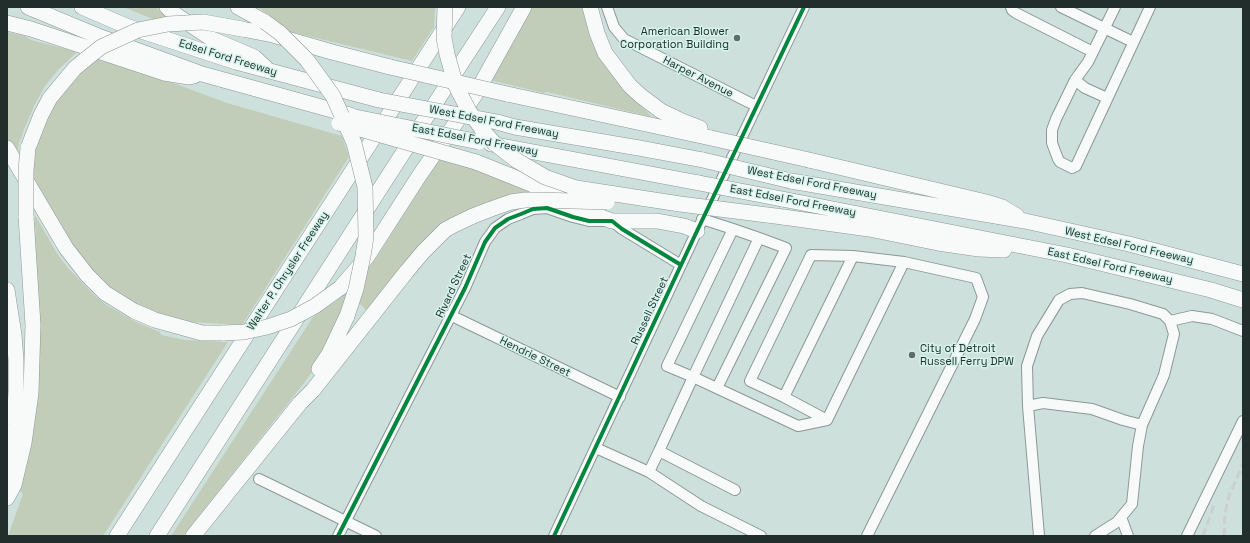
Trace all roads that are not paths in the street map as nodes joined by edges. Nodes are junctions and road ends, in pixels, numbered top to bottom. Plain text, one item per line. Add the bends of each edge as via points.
1 (28, 7) edge
2 (82, 7) edge
3 (167, 7) edge
4 (238, 7) edge
5 (445, 7) edge
6 (458, 7) edge
7 (498, 7) edge
8 (524, 7) edge
9 (590, 7) edge
10 (804, 7) edge
11 (1011, 7) edge
12 (1061, 7) edge
13 (1114, 7) edge
14 (1150, 7) edge
15 (608, 11) edge
16 (7, 23) edge
17 (1105, 28) junction
18 (1134, 42) junction
19 (1093, 52) junction
20 (269, 72) junction
21 (202, 74) junction
22 (1075, 80) junction
23 (1107, 98) junction
24 (379, 100) joint
25 (314, 106) junction
26 (756, 106) junction
27 (668, 122) junction
28 (7, 148) edge
29 (680, 204) junction
30 (612, 221) junction
31 (1025, 221) junction
32 (700, 225) junction
33 (733, 229) junction
34 (759, 238) junction
35 (1023, 247) junction
36 (853, 256) junction
37 (904, 262) junction
38 (681, 265) junction
39 (1243, 274) edge
40 (7, 290) edge
41 (1243, 300) edge
42 (450, 315) junction
43 (1170, 321) junction
44 (1243, 331) edge
45 (693, 377) junction
46 (717, 388) junction
47 (620, 397) junction
48 (784, 397) junction
49 (300, 403) junction
50 (1028, 406) junction
51 (828, 420) junction
52 (1243, 420) edge
53 (1142, 425) junction
54 (596, 448) junction
55 (660, 451) junction
56 (7, 472) edge
57 (649, 472) junction
58 (259, 479) dead end
59 (735, 490) dead end
60 (7, 498) edge
61 (1121, 517) junction
62 (345, 522) junction
63 (117, 536) edge
64 (157, 536) edge
65 (193, 536) edge
66 (338, 536) edge
67 (376, 536) edge
68 (554, 536) edge
69 (761, 536) edge
70 (867, 536) edge
71 (1039, 536) edge
72 (1095, 536) edge
73 (1128, 536) edge
74 (1187, 536) edge

1 - 21 highway, Edsel Ford Freeway
2 - 20 highway, Edsel Ford Freeway via 126,26
3 - 20 highway via 212,39 254,57
4 - 49 highway, bridge via 280,33 307,60 333,96 354,143 364,188 366,237 356,290 329,354 308,385
5 - 29 highway, bridge via 444,38 456,86 469,111 494,143 532,170 563,184 590,191
6 - 63 highway, Walter P. Chrysler Freeway
7 - 64 highway
8 - 28 highway, bridge via 475,95 367,257 340,288 315,306 291,320 268,327 244,332 202,333 155,320 134,311 105,293 83,271 66,248
9 - 27 highway via 605,53 630,86 661,111
10 - 26 street, Russell Street
11 - 19 street via 1016,13
12 - 17 street
13 - 17 street
14 - 18 street
15 - 26 street, Harper Avenue via 614,27 624,39
16 - 21 highway via 164,74 189,77
17 - 18 street
17 - 19 street
18 - 23 street
19 - 22 street
20 - 24 highway, Edsel Ford Freeway
21 - 25 highway, East Edsel Ford Freeway
22 - 23 street via 1085,88
22 - 23 street via 1052,130 1052,143 1060,162 1072,168 1076,166
24 - 31 highway, West Edsel Ford Freeway, bridge via 703,160 791,181
25 - 30 highway, bridge via 338,123 476,162
25 - 35 highway, East Edsel Ford Freeway, bridge via 479,142
26 - 32 street, Russell Street
27 - 31 highway, bridge via 711,138 986,202 1002,207
27 - 60 highway, bridge via 507,94 332,52 273,35 203,22 168,24 138,30 101,47 75,68 50,98 28,148 26,216 33,325 32,393 24,443 14,485
29 - 35 highway, bridge via 869,229 979,249 1000,251
29 - 49 highway, bridge via 532,200 511,202 454,225 445,230 423,252
30 - 32 highway via 657,221 684,226
30 - 38 street
30 - 42 street, Rivard Street via 588,221 547,208 532,209 508,219 495,228 485,242
31 - 39 highway, West Edsel Ford Freeway via 1129,244
32 - 33 street
32 - 38 street, Russell Street
33 - 34 street
33 - 45 street via 667,366
34 - 45 street
34 - 46 street via 786,248
35 - 41 highway, East Edsel Ford Freeway via 1135,271
36 - 37 street
36 - 48 street
36 - 48 street via 811,255 750,381
37 - 51 street
37 - 70 street via 976,278 983,297 975,319
38 - 47 street, Russell Street
40 - 56 highway via 16,360 14,424
42 - 47 street, Hendrie Street
42 - 62 street, Rivard Street
43 - 44 street via 1192,316 1212,319
43 - 50 street via 1163,314 1082,293 1070,294 1059,300 1037,336 1027,366
43 - 53 street via 1174,334 1164,375
45 - 46 street
45 - 55 street
46 - 51 street via 798,426
47 - 54 street, Russell Street
48 - 51 street
49 - 65 highway
50 - 53 street via 1043,403 1092,409
50 - 71 street
52 - 74 street
53 - 61 street via 1132,504
54 - 57 street
54 - 68 street, Russell Street
55 - 57 street
55 - 59 street
57 - 69 street via 701,506
58 - 62 street
61 - 72 street
61 - 73 street
62 - 66 street, Rivard Street
62 - 67 street

